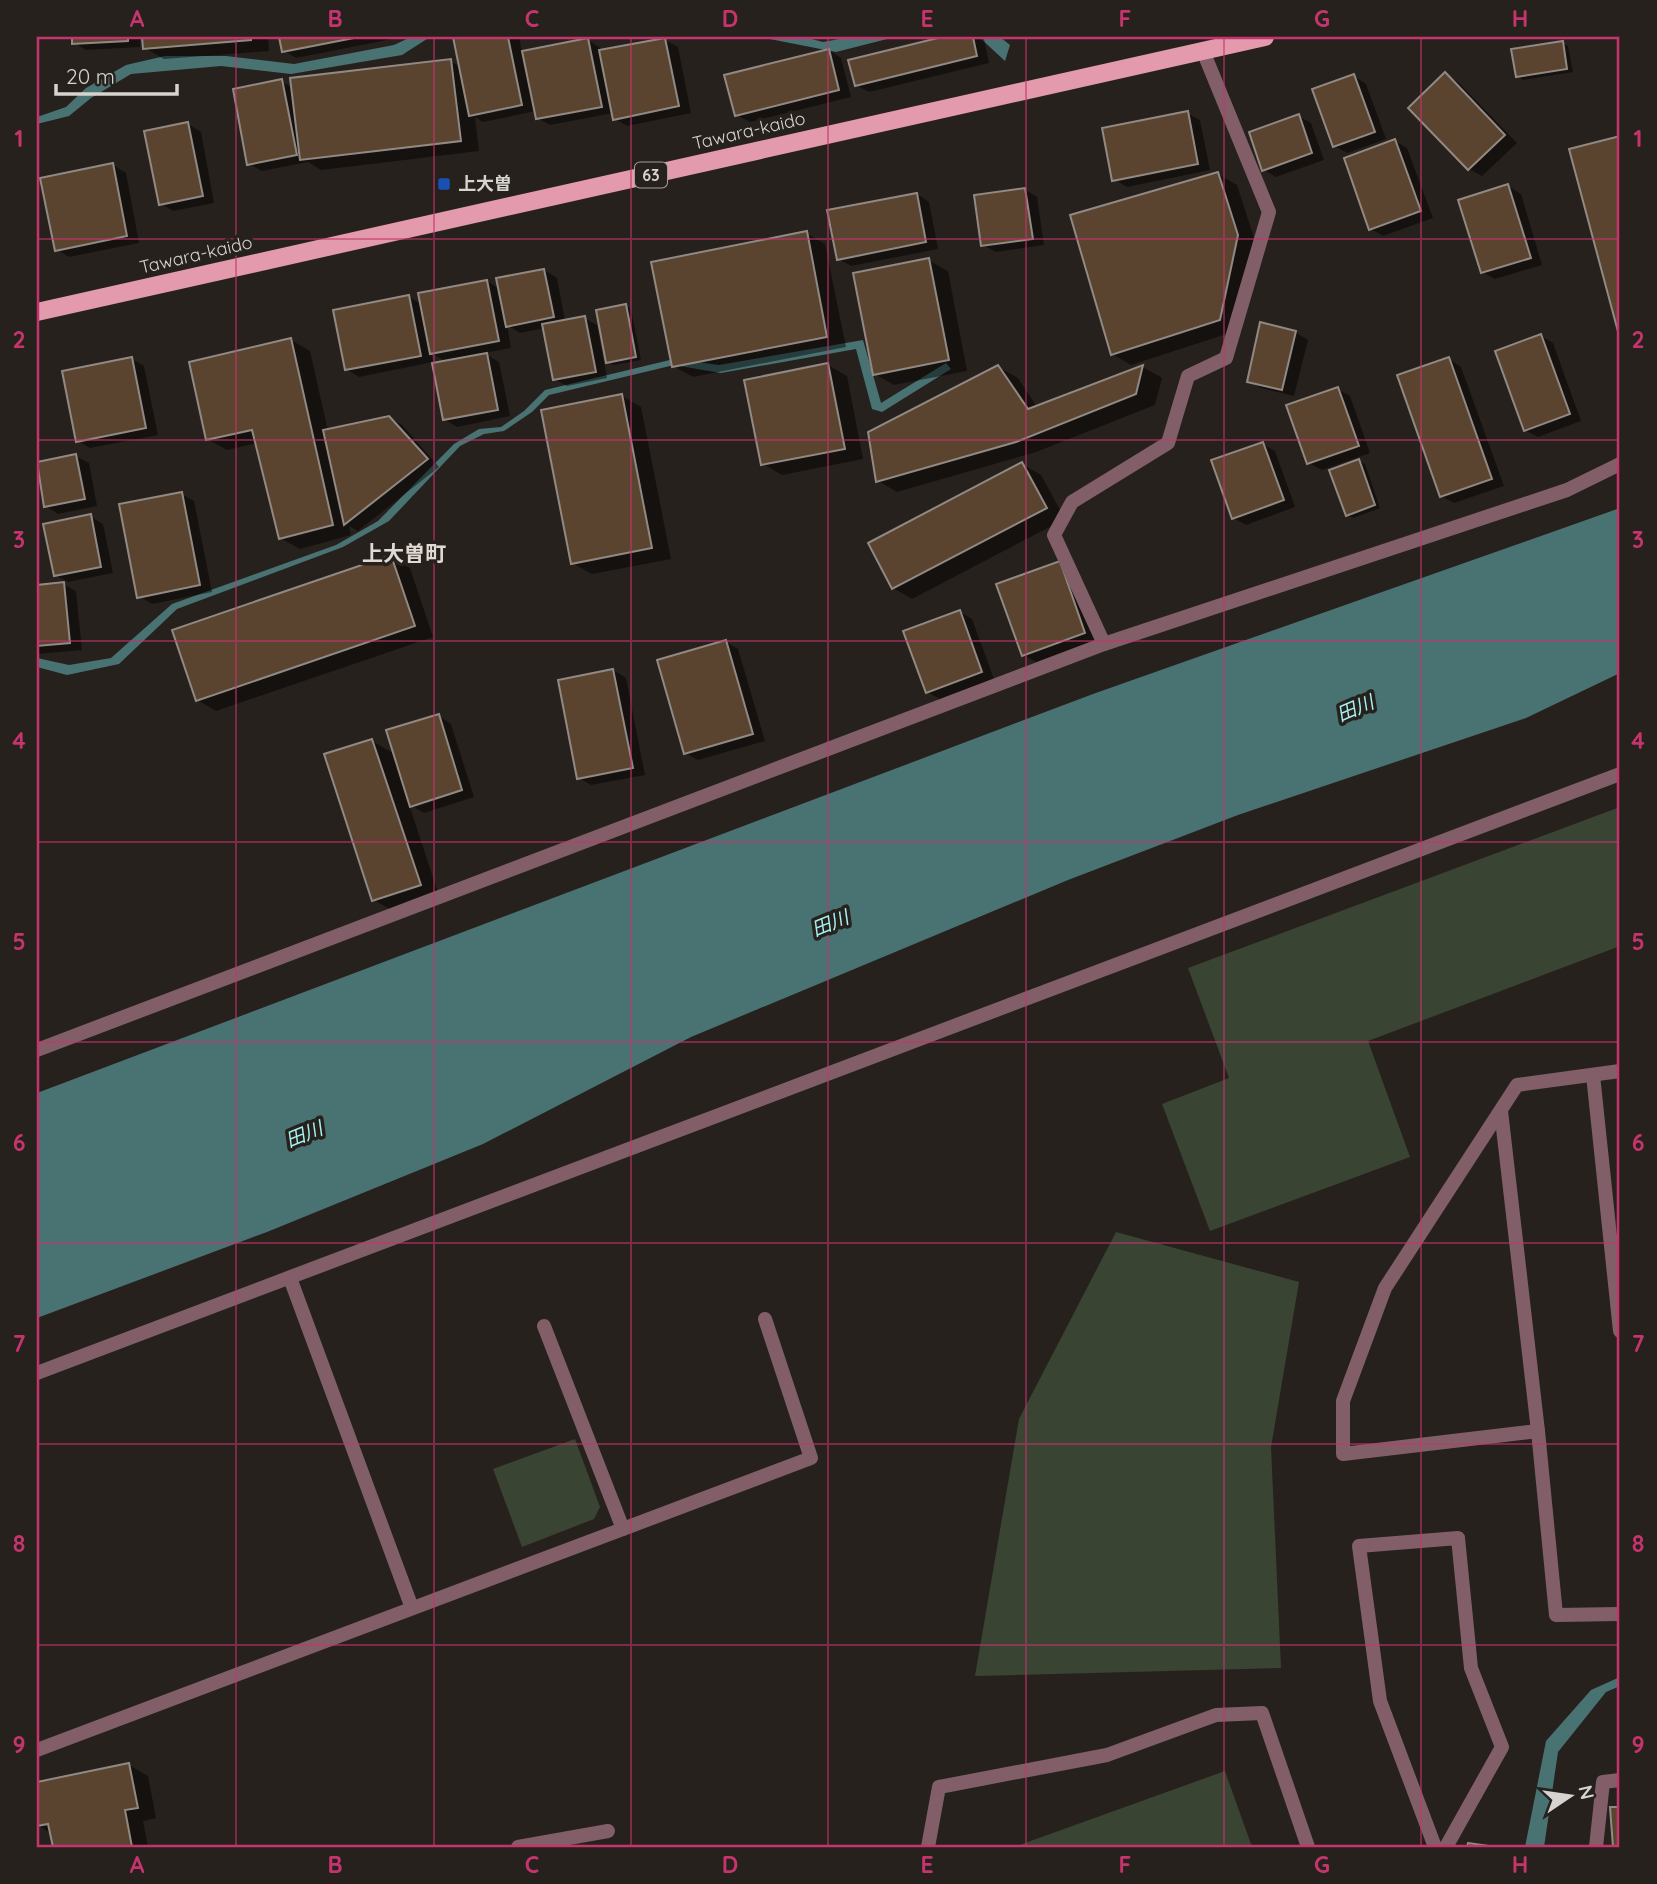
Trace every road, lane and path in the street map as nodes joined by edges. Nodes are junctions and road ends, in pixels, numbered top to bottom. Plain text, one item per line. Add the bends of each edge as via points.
1 (1265, 37) edge
2 (1203, 51) junction
3 (37, 312) edge
4 (1620, 464) edge
5 (1104, 644) junction
6 (1620, 774) edge
7 (37, 1050) edge
8 (1620, 1071) edge
9 (1593, 1075) junction
10 (1501, 1111) junction
11 (290, 1278) junction
12 (765, 1320) dead end
13 (544, 1326) dead end
14 (1620, 1331) edge
15 (37, 1373) edge
16 (1538, 1432) junction
17 (623, 1529) junction
18 (412, 1608) junction
19 (1620, 1614) edge
20 (37, 1749) edge
21 (1620, 1780) edge
22 (608, 1831) dead end
23 (518, 1847) edge
24 (928, 1847) edge
25 (1307, 1847) edge
26 (1435, 1847) edge
27 (1446, 1847) edge
28 (1596, 1847) edge

1 - 2 main road, Tawara-kaido / 63
2 - 3 main road, Tawara-kaido / 63
2 - 5 street via 1269,212 1226,358 1188,376 1168,443 1072,502 1054,535
4 - 5 street via 1567,490
5 - 7 street
6 - 11 street
8 - 9 street
9 - 10 street via 1517,1086
9 - 14 street
10 - 16 street
10 - 16 street via 1385,1288 1343,1401 1343,1454
11 - 15 street
11 - 18 street
12 - 17 street via 811,1458
13 - 17 street
16 - 19 street via 1556,1615
17 - 18 street
18 - 20 street
21 - 28 street via 1604,1782
22 - 23 street
24 - 25 street via 939,1787 1107,1755 1216,1715 1262,1713
26 - 27 street via 1380,1701 1359,1546 1458,1538 1471,1668 1502,1747

